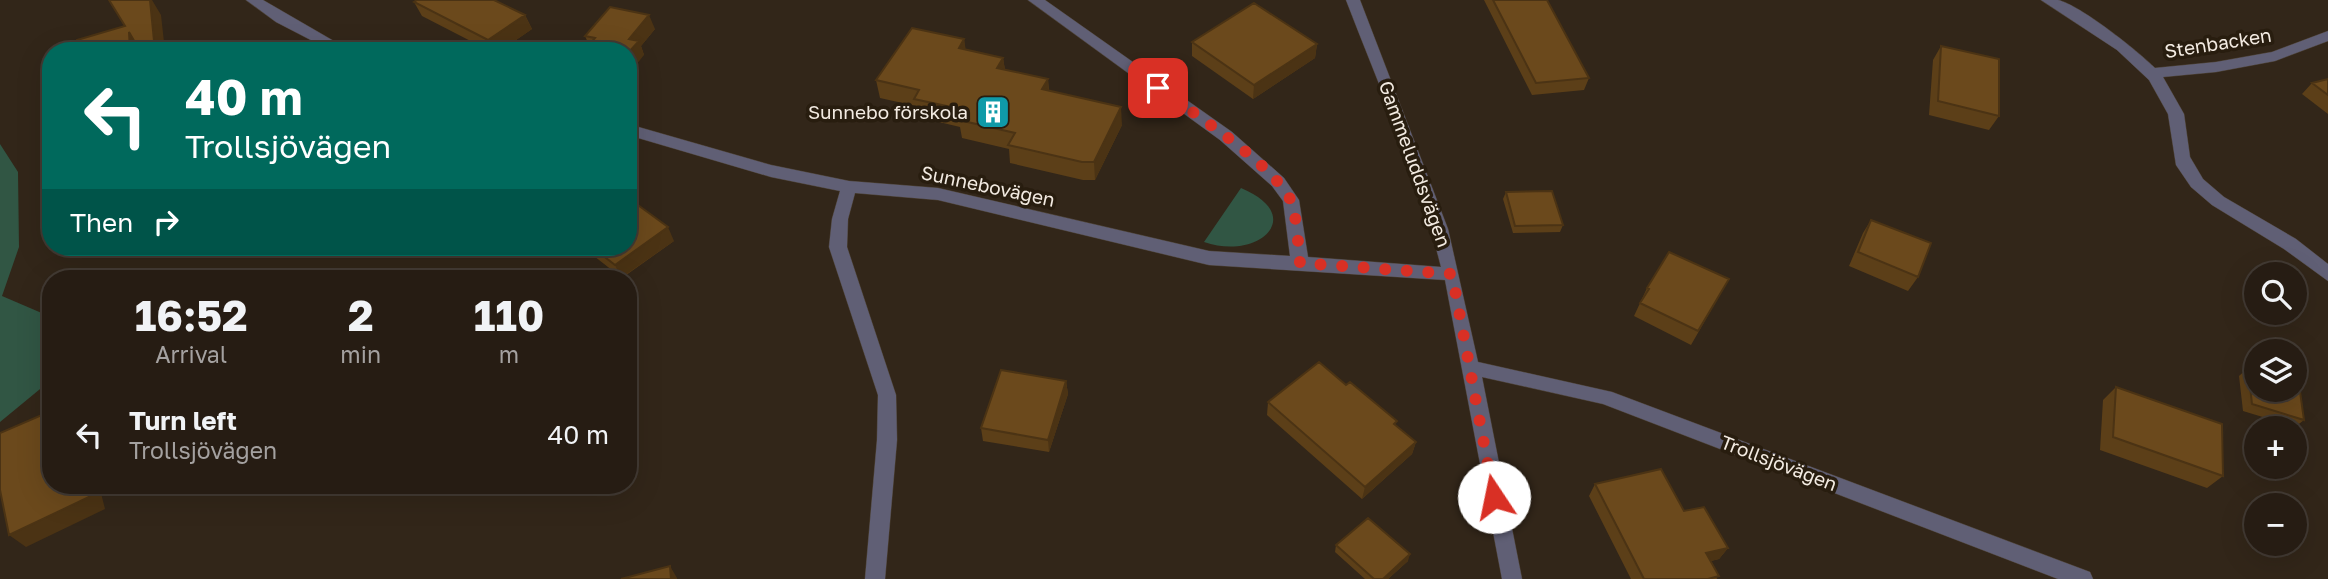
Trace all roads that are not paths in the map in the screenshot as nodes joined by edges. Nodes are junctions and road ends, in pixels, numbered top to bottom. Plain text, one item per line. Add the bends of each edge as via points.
1 (253, 0) edge
2 (1035, 0) edge
3 (1353, 0) edge
4 (2048, 0) edge
5 (2328, 36) edge
6 (326, 42) edge
7 (2152, 73) junction
8 (637, 131) edge
9 (849, 187) junction
10 (1300, 263) junction
11 (1452, 274) junction
12 (2328, 274) edge
13 (1469, 367) junction
14 (875, 579) edge
15 (1512, 579) edge
16 (2083, 579) edge

1 - 6 street
2 - 10 street via 1226,136 1278,182 1291,200
3 - 11 street, Gammeluddsvägen via 1418,166
4 - 7 street via 2132,54
5 - 7 street, Stenbacken via 2274,56
7 - 12 street via 2178,118 2180,159 2195,182
8 - 9 street, Sunnebovägen via 771,171
9 - 10 street, Sunnebovägen via 938,194 1209,258
9 - 14 street via 838,247 887,395
10 - 11 street
11 - 13 street, Gammeluddsvägen
13 - 15 street, Gammeluddsvägen
13 - 16 street, Trollsjövägen via 1605,397

